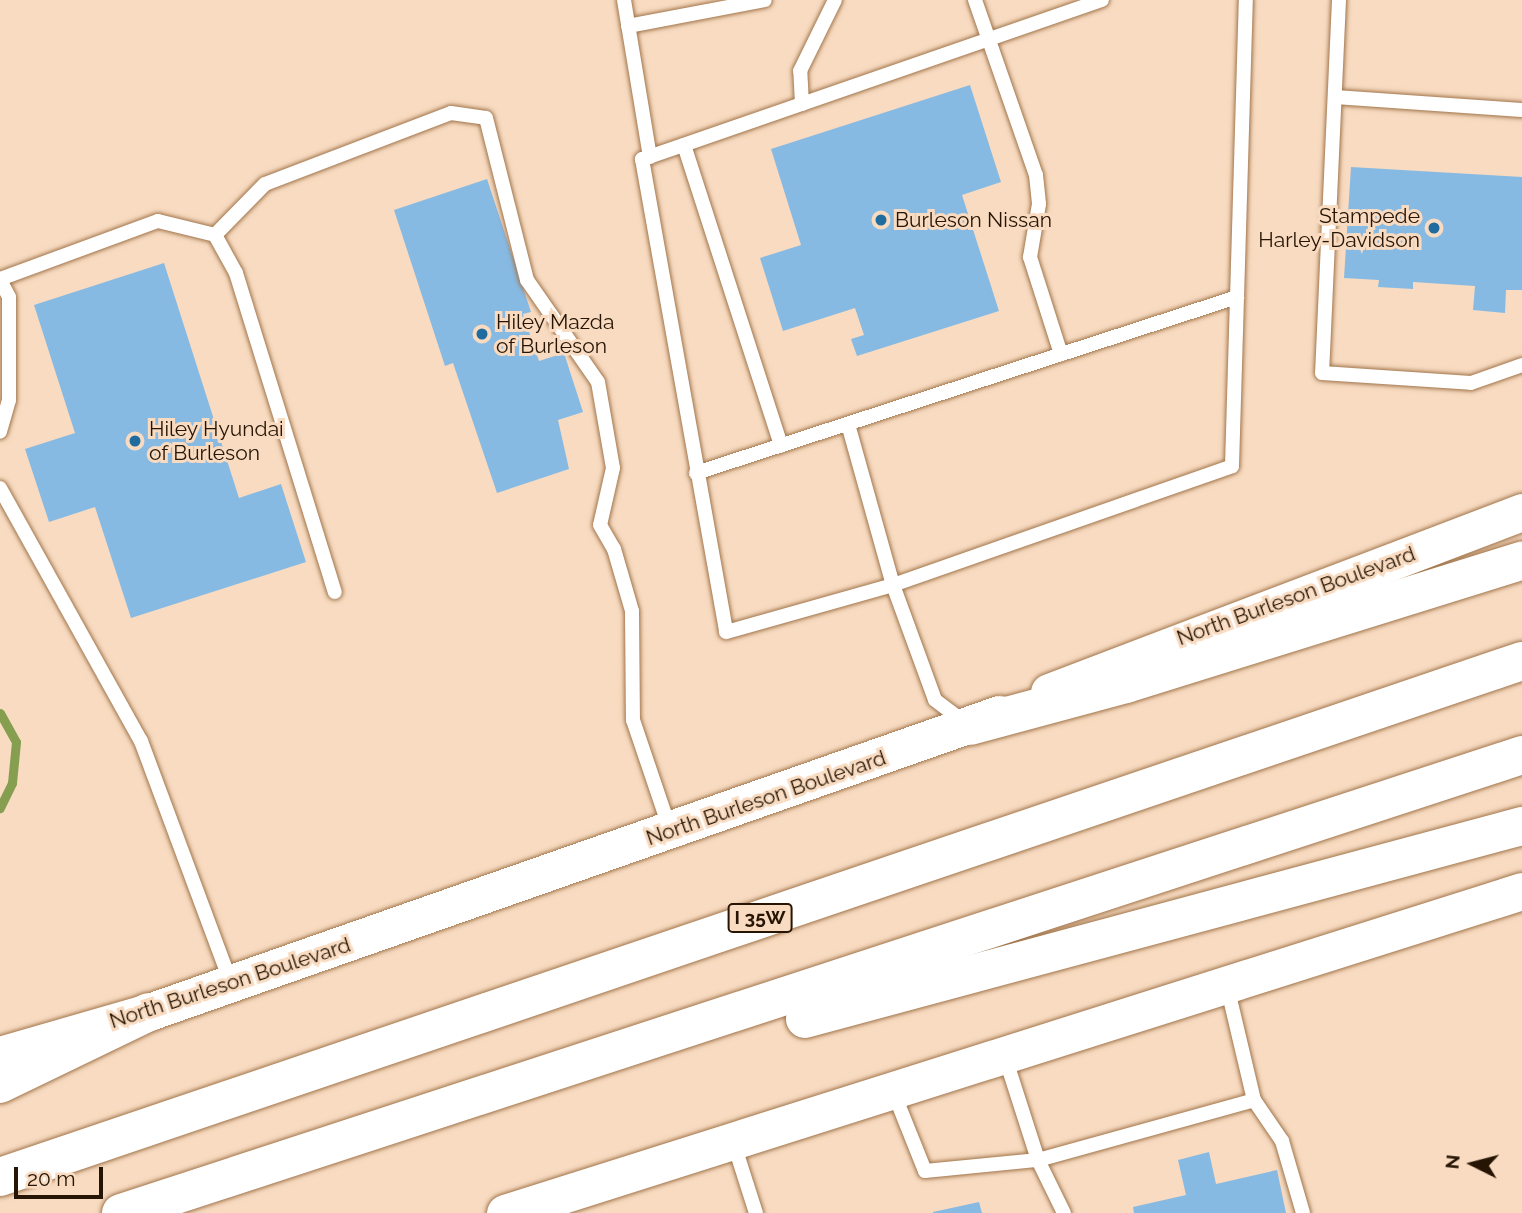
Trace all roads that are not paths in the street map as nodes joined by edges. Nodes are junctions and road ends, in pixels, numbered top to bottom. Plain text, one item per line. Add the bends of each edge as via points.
1 (624, 0) edge
2 (765, 0) edge
3 (835, 0) edge
4 (975, 0) edge
5 (1102, 0) edge
6 (1246, 0) edge
7 (1339, 0) edge
8 (628, 26) junction
9 (988, 39) junction
10 (1335, 97) junction
11 (802, 104) junction
12 (1522, 110) edge
13 (684, 145) junction
14 (650, 157) junction
15 (215, 235) junction
16 (0, 279) edge
17 (1237, 298) junction
18 (1061, 354) junction
19 (1522, 365) edge
20 (848, 424) junction
21 (0, 432) edge
22 (781, 446) junction
23 (695, 473) junction
24 (0, 488) edge
25 (1522, 512) edge
26 (1522, 561) edge
27 (893, 585) junction
28 (335, 592) dead end
29 (1522, 661) edge
30 (970, 726) junction
31 (1522, 755) edge
32 (1522, 826) edge
33 (671, 832) junction
34 (1522, 891) edge
35 (1226, 982) junction
36 (231, 984) junction
37 (149, 1012) junction
38 (1003, 1052) junction
39 (0, 1055) edge
40 (0, 1084) edge
41 (892, 1089) junction
42 (477, 1100) junction
43 (1254, 1100) junction
44 (733, 1141) junction
45 (1038, 1160) junction
46 (0, 1177) edge
47 (518, 1211) edge
48 (121, 1213) edge
49 (756, 1213) edge
50 (1064, 1213) edge
51 (1303, 1213) edge

1 - 8 lane
2 - 8 lane
3 - 11 lane via 800,71
4 - 9 lane
5 - 9 lane
6 - 17 lane
7 - 10 lane
8 - 14 lane
9 - 11 lane
9 - 18 lane via 1036,175 1040,204 1030,257
10 - 12 lane
10 - 19 lane via 1322,373 1471,383
11 - 13 lane
13 - 14 lane
13 - 22 lane
14 - 23 lane via 642,159
15 - 16 lane via 158,221
15 - 28 lane via 236,273
15 - 33 lane via 265,184 452,113 486,118 527,280 598,382 613,468 600,525 614,549 632,611 634,720
16 - 21 lane via 9,297 9,400
17 - 18 lane
17 - 27 lane via 1232,466
18 - 20 lane
20 - 22 lane
20 - 27 lane
22 - 23 lane
23 - 27 lane via 726,632
24 - 36 lane via 141,741
25 - 30 main road, North Burleson Boulevard via 1117,663
26 - 30 highway via 1126,684
27 - 30 lane via 935,701
29 - 46 highway, I 35W
30 - 33 main road, North Burleson Boulevard
31 - 42 highway
32 - 42 highway via 908,987 526,1104
33 - 36 main road, North Burleson Boulevard
34 - 35 main road
35 - 38 main road
35 - 43 lane
36 - 37 main road, North Burleson Boulevard
37 - 39 main road, North Burleson Boulevard
37 - 40 highway
38 - 41 main road
38 - 45 lane
41 - 44 main road
41 - 45 lane via 925,1171
42 - 48 highway
43 - 45 lane
43 - 51 lane via 1282,1141
44 - 47 main road
44 - 49 lane
45 - 50 lane

